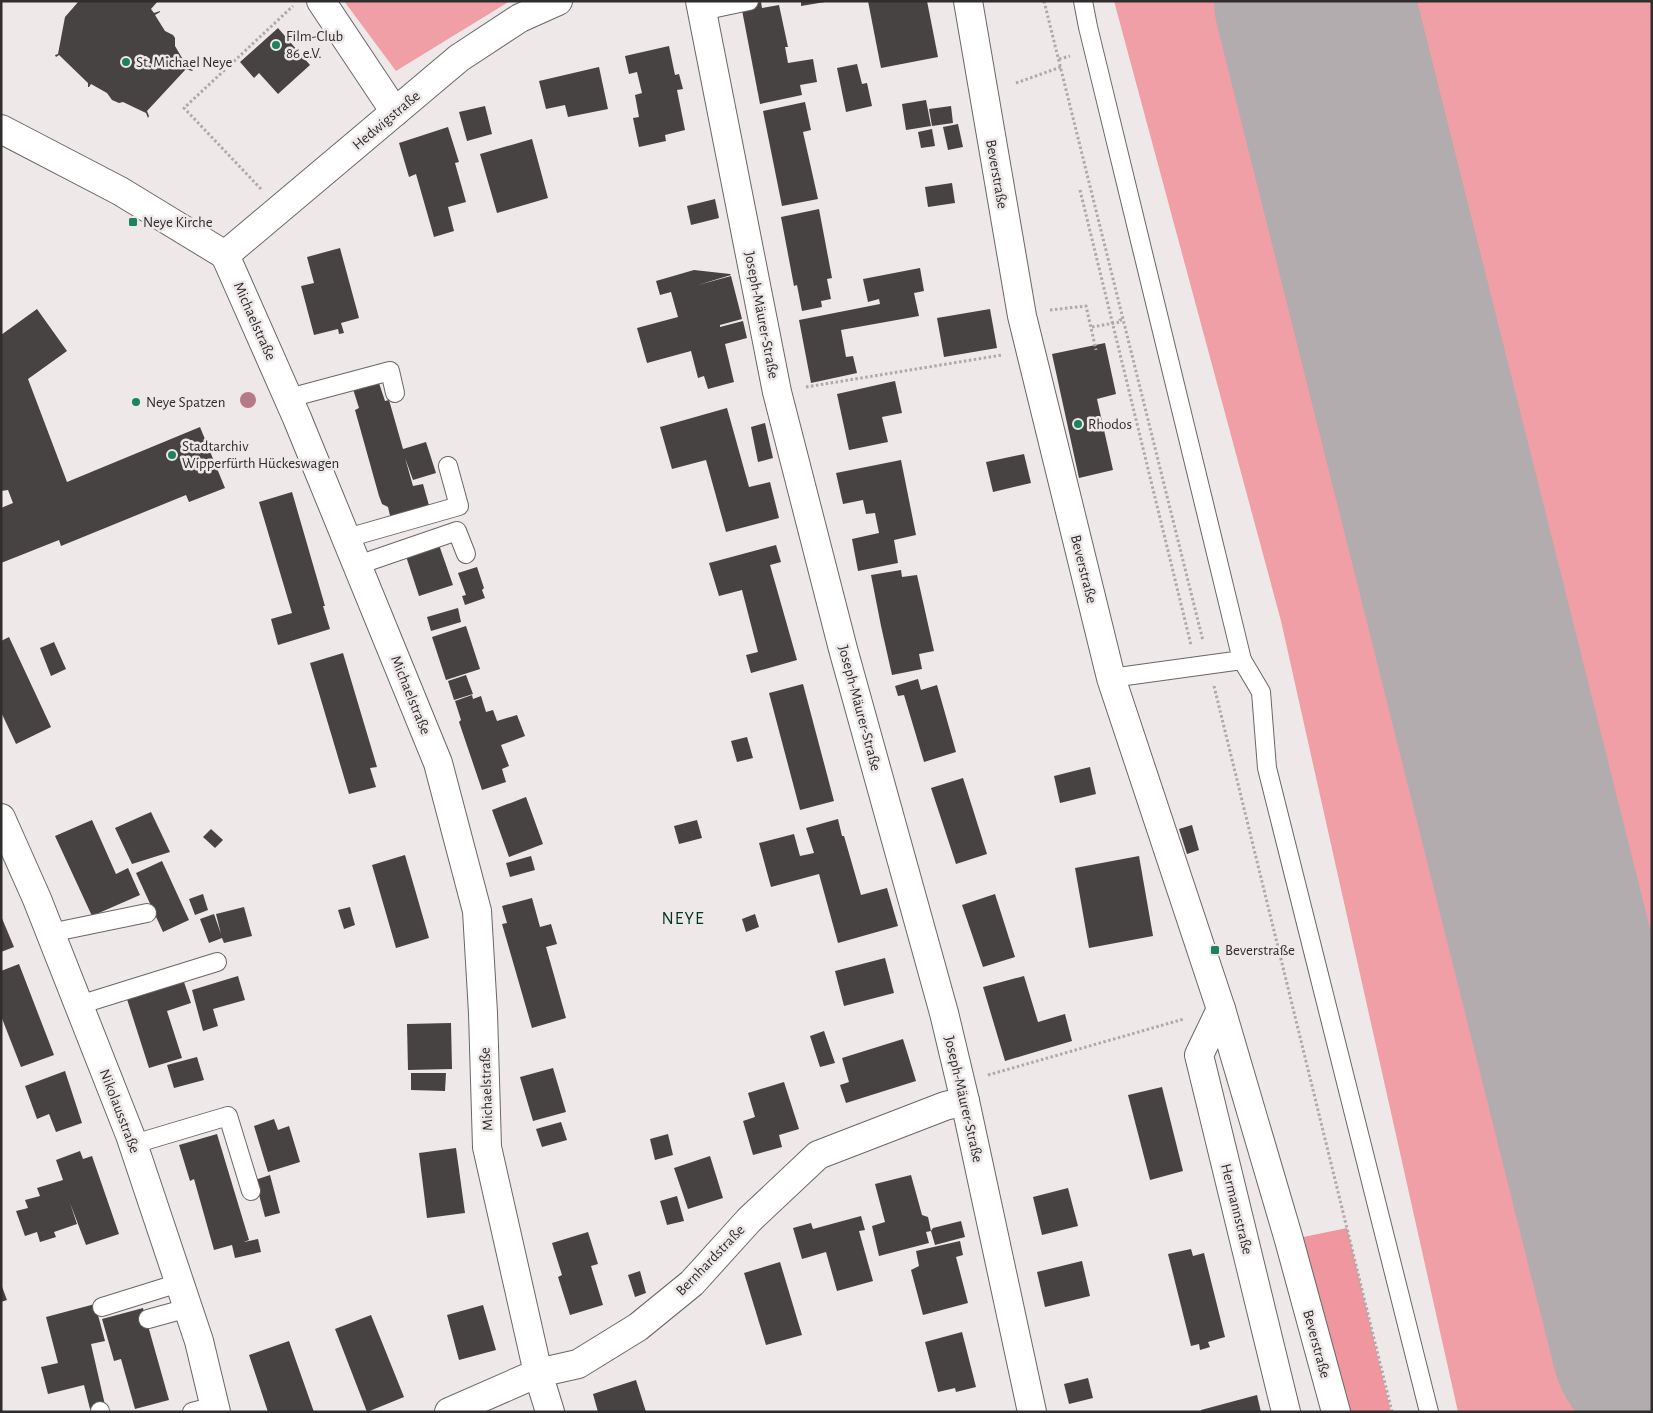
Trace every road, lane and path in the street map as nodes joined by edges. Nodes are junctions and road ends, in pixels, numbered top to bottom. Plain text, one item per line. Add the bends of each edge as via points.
1 (297, 1) edge
2 (321, 1) edge
3 (558, 1) edge
4 (748, 1) edge
5 (968, 1) edge
6 (1044, 1) edge
7 (1083, 1) edge
8 (701, 6) edge
9 (1060, 67) junction
10 (1016, 83) dead end
11 (395, 112) junction
12 (1, 129) edge
13 (1080, 190) dead end
14 (280, 209) junction
15 (226, 255) junction
16 (1022, 316) junction
17 (1123, 320) junction
18 (1111, 323) junction
19 (1092, 327) junction
20 (1030, 350) junction
21 (1096, 350) dead end
22 (395, 392) dead end
23 (777, 392) junction
24 (289, 398) junction
25 (448, 466) dead end
26 (347, 538) junction
27 (466, 554) dead end
28 (358, 565) junction
29 (1242, 660) junction
30 (1209, 664) junction
31 (1160, 671) junction
32 (1111, 678) junction
33 (1, 818) edge
34 (146, 913) dead end
35 (50, 933) junction
36 (217, 962) dead end
37 (79, 1005) junction
38 (1221, 1009) junction
39 (963, 1092) junction
40 (134, 1144) junction
41 (251, 1192) dead end
42 (183, 1295) junction
43 (102, 1307) dead end
44 (148, 1319) dead end
45 (538, 1373) junction
46 (208, 1410) edge
47 (449, 1412) edge
48 (550, 1412) edge
49 (1032, 1412) edge
50 (1286, 1412) edge
51 (1336, 1412) edge
52 (1392, 1412) edge
53 (1429, 1412) edge

1 - 14 path via 184,108
2 - 11 street
3 - 11 street, Hedwigstraße via 520,18 459,58
4 - 8 lane
5 - 16 street, Beverstraße
6 - 9 path
7 - 29 lane
8 - 23 street, Joseph-Mäurer-Straße
9 - 10 path
9 - 17 path
11 - 14 street, Hedwigstraße
12 - 15 street via 120,191
13 - 18 path
14 - 15 street, Hedwigstraße
15 - 24 street, Michaelstraße
16 - 19 path via 1086,306
16 - 20 street, Beverstraße
17 - 18 path
17 - 30 path
18 - 19 path
18 - 31 path via 1192,646 1166,656
19 - 21 path
20 - 23 path
20 - 32 street, Beverstraße
22 - 24 lane via 390,371
23 - 39 street, Joseph-Mäurer-Straße
24 - 26 street, Michaelstraße
25 - 26 lane via 459,506
26 - 28 street, Michaelstraße
27 - 28 lane via 457,531
28 - 45 street, Michaelstraße via 438,763 477,911 487,1147
29 - 30 lane
29 - 53 lane via 1261,692 1267,768
30 - 31 lane
30 - 52 path
31 - 32 lane
32 - 38 street, Beverstraße
33 - 35 street, Nikolausstraße
34 - 35 lane
35 - 37 street, Nikolausstraße
36 - 37 lane
37 - 40 street, Nikolausstraße
38 - 39 path
38 - 50 street, Hermannstraße via 1200,1055
38 - 51 street, Beverstraße
39 - 45 street, Bernhardstraße via 945,1106 818,1155 749,1220 692,1283 638,1327 578,1364
39 - 49 street, Joseph-Mäurer-Straße
40 - 41 lane via 228,1116
40 - 42 street, Nikolausstraße
42 - 43 lane
42 - 44 lane
42 - 46 street, Nikolausstraße via 199,1341
45 - 47 street, Bernhardstraße
45 - 48 street, Michaelstraße

